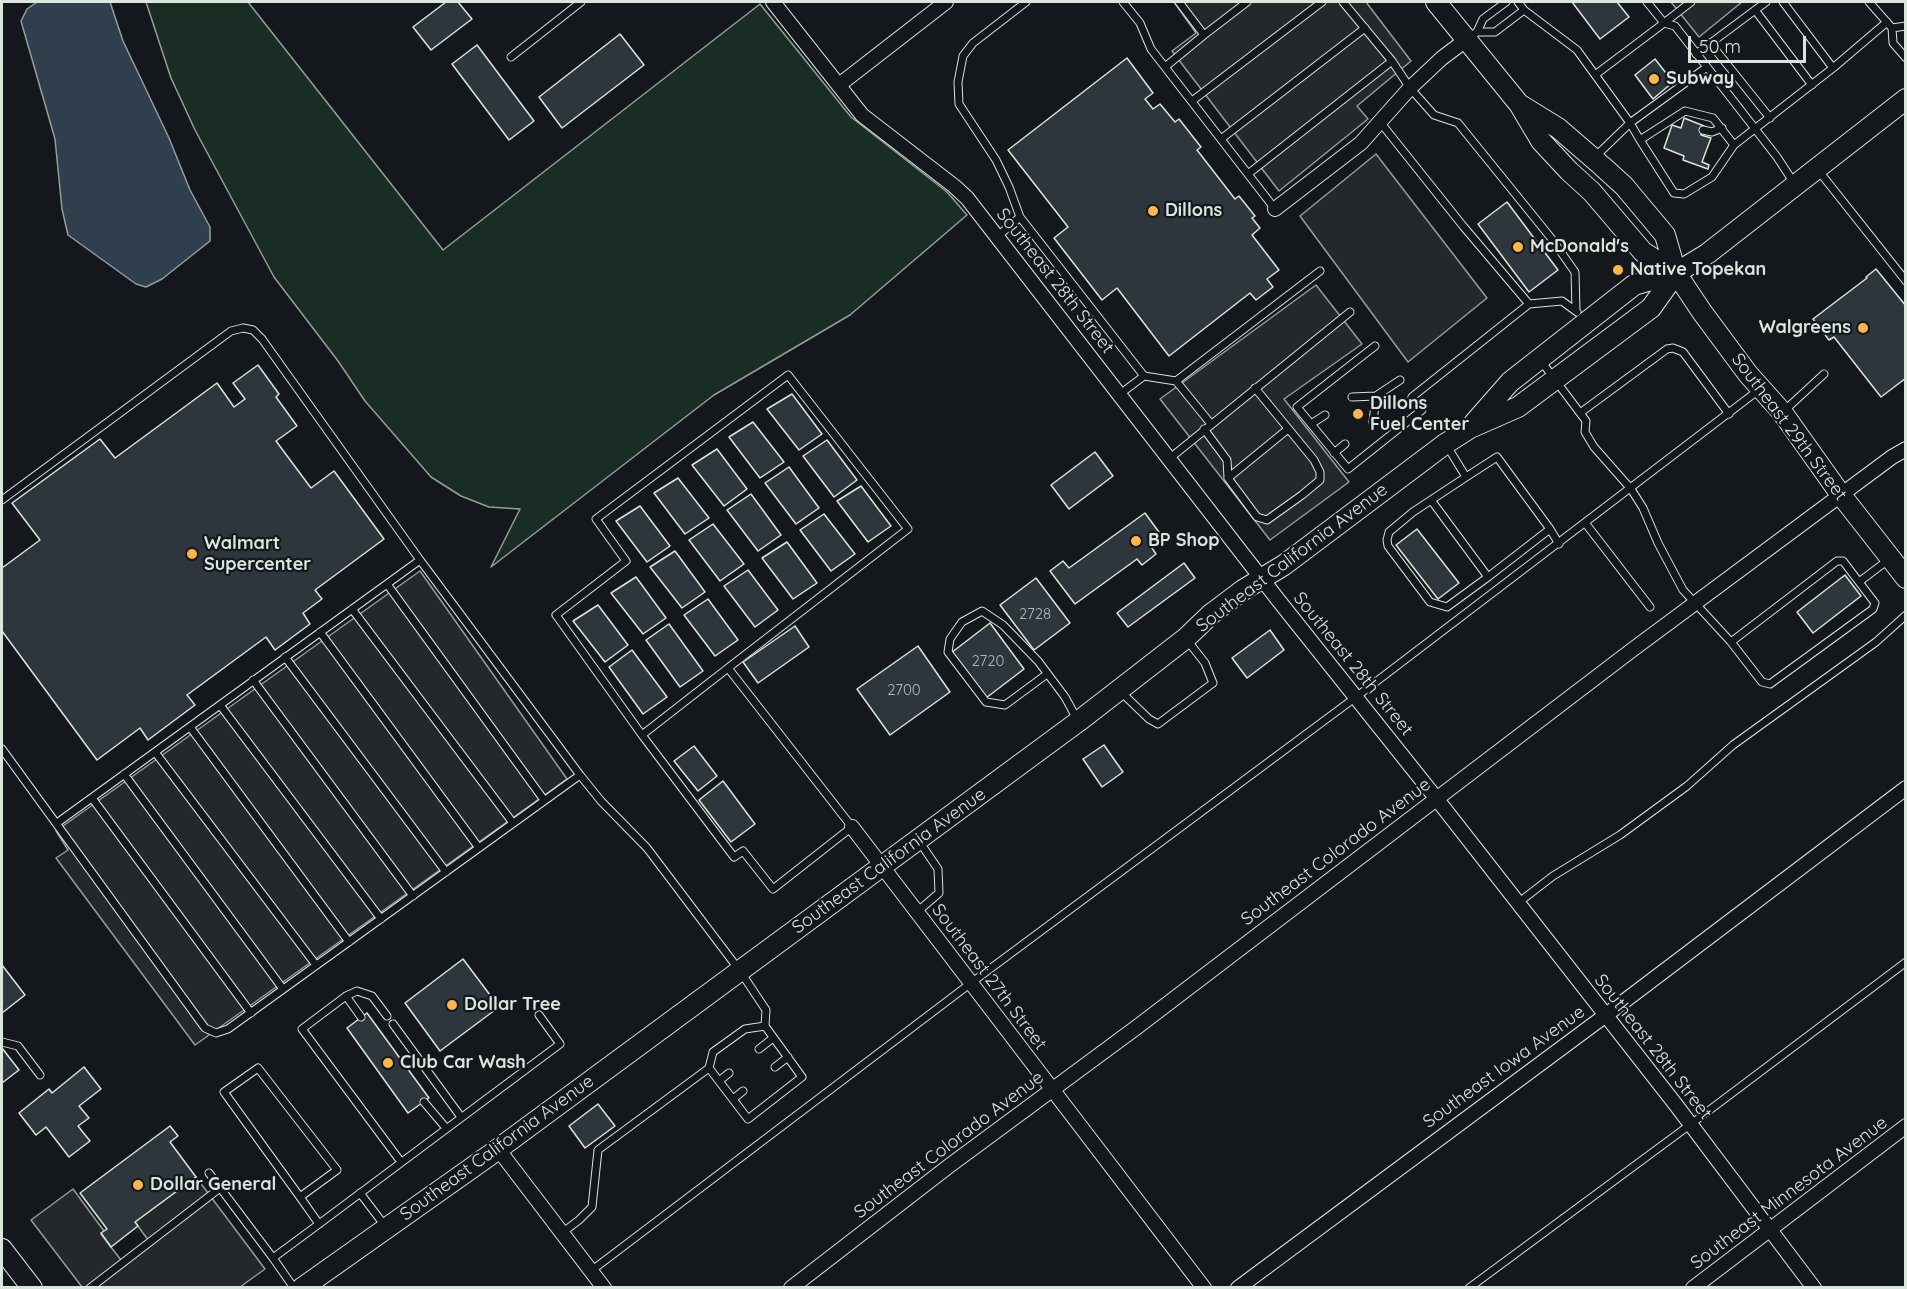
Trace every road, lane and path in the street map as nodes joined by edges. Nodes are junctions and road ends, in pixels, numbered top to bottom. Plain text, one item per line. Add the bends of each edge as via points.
1 (581, 2) edge
2 (774, 2) edge
3 (946, 2) edge
4 (1026, 2) edge
5 (1123, 2) edge
6 (1179, 2) edge
7 (1247, 2) edge
8 (1322, 2) edge
9 (1343, 2) edge
10 (1436, 2) edge
11 (1506, 2) edge
12 (1518, 2) edge
13 (1647, 2) edge
14 (1691, 2) edge
15 (1766, 2) edge
16 (1783, 2) edge
17 (1869, 2) edge
18 (1524, 10) junction
19 (1755, 10) junction
20 (1664, 23) junction
21 (1889, 25) junction
22 (1905, 26) edge
23 (1365, 28) junction
24 (1204, 35) junction
25 (1472, 36) junction
26 (1710, 43) junction
27 (1696, 54) junction
28 (511, 57) dead end
29 (1905, 58) edge
30 (1392, 61) junction
31 (1165, 67) junction
32 (1707, 67) junction
33 (1833, 68) junction
34 (1595, 75) junction
35 (839, 85) junction
36 (1812, 85) junction
37 (1410, 88) junction
38 (1905, 99) edge
39 (1192, 101) junction
40 (1519, 104) junction
41 (1770, 118) junction
42 (1674, 119) junction
43 (1380, 122) junction
44 (1629, 123) junction
45 (1683, 123) dead end
46 (1722, 128) junction
47 (1754, 128) junction
48 (1703, 129) dead end
49 (1221, 139) junction
50 (1640, 140) junction
51 (1734, 145) junction
52 (1593, 159) junction
53 (1816, 168) junction
54 (1248, 174) junction
55 (1795, 184) junction
56 (1275, 209) joint
57 (1020, 217) junction
58 (998, 236) junction
59 (1320, 272) dead end
60 (1676, 273) junction
61 (1905, 281) edge
62 (1529, 304) junction
63 (1350, 312) dead end
64 (1580, 318) junction
65 (1375, 346) dead end
66 (1540, 359) junction
67 (1824, 374) dead end
68 (1144, 376) junction
69 (1555, 379) junction
70 (1400, 380) dead end
71 (1176, 381) junction
72 (1256, 388) junction
73 (1761, 389) junction
74 (1120, 394) junction
75 (1376, 396) junction
76 (1352, 397) dead end
77 (1412, 397) dead end
78 (1422, 410) dead end
79 (1782, 412) junction
80 (1580, 413) junction
81 (1729, 414) junction
82 (1325, 415) dead end
83 (1372, 422) dead end
84 (1211, 424) junction
85 (1311, 424) junction
86 (1470, 428) junction
87 (1204, 429) junction
88 (1288, 429) junction
89 (1346, 444) dead end
90 (1445, 444) junction
91 (1905, 449) edge
92 (1334, 453) junction
93 (1169, 459) junction
94 (1466, 477) junction
95 (1228, 478) junction
96 (1631, 489) junction
97 (1841, 495) junction
98 (2, 500) edge
99 (1431, 500) junction
100 (1586, 524) junction
101 (1550, 530) junction
102 (1559, 544) junction
103 (1890, 559) junction
104 (420, 560) junction
105 (1488, 577) junction
106 (1905, 578) edge
107 (1261, 579) junction
108 (1859, 582) junction
109 (387, 584) junction
110 (1695, 603) junction
111 (1650, 607) dead end
112 (352, 609) junction
113 (1905, 615) edge
114 (320, 632) junction
115 (1186, 638) junction
116 (1731, 642) junction
117 (285, 657) junction
118 (728, 668) junction
119 (1047, 674) junction
120 (254, 680) junction
121 (1120, 690) junction
122 (1356, 698) junction
123 (220, 705) junction
124 (1079, 721) junction
125 (190, 727) junction
126 (642, 735) junction
127 (2, 749) edge
128 (155, 752) junction
129 (124, 774) junction
130 (580, 775) junction
131 (1905, 788) edge
132 (92, 798) junction
133 (1436, 798) junction
134 (544, 800) junction
135 (57, 823) junction
136 (513, 823) junction
137 (852, 827) junction
138 (918, 840) junction
139 (479, 848) junction
140 (882, 866) junction
141 (446, 872) junction
142 (413, 896) junction
143 (1518, 903) junction
144 (917, 912) junction
145 (381, 919) junction
146 (349, 942) junction
147 (1905, 962) edge
148 (316, 965) junction
149 (740, 971) junction
150 (971, 983) junction
151 (283, 989) junction
152 (346, 996) junction
153 (251, 1013) junction
154 (539, 1015) dead end
155 (1606, 1015) junction
156 (387, 1016) dead end
157 (361, 1017) dead end
158 (393, 1024) dead end
159 (765, 1026) junction
160 (773, 1038) junction
161 (2, 1042) edge
162 (759, 1049) dead end
163 (788, 1057) junction
164 (774, 1067) dead end
165 (709, 1068) junction
166 (729, 1072) dead end
167 (40, 1075) dead end
168 (719, 1081) junction
169 (1053, 1090) junction
170 (743, 1091) dead end
171 (733, 1099) junction
172 (424, 1101) dead end
173 (461, 1117) junction
174 (1691, 1124) junction
175 (1905, 1126) edge
176 (446, 1128) junction
177 (498, 1149) junction
178 (401, 1162) junction
179 (209, 1173) dead end
180 (220, 1188) junction
181 (360, 1193) junction
182 (300, 1197) junction
183 (320, 1224) junction
184 (387, 1228) junction
185 (1770, 1228) junction
186 (562, 1233) junction
187 (2, 1249) edge
188 (273, 1258) junction
189 (591, 1271) junction
190 (32, 1287) edge
191 (90, 1287) edge
192 (294, 1287) edge
193 (302, 1287) edge
194 (604, 1287) edge
195 (792, 1287) edge
196 (1204, 1287) edge
197 (1238, 1287) edge
198 (1469, 1287) edge
199 (1693, 1287) edge
200 (1814, 1287) edge

1 - 28 lane
2 - 35 street, Southeast 28th Street
3 - 35 street
4 - 57 lane via 973,43 963,56 958,82 959,104 996,160
5 - 31 lane via 1140,22 1151,49
6 - 24 lane
7 - 24 lane
8 - 39 lane
9 - 23 lane
10 - 25 main road, Southeast 29th Street
11 - 25 lane via 1483,19
12 - 18 lane
13 - 20 lane
14 - 20 lane
15 - 19 lane
16 - 33 lane
17 - 21 lane
18 - 25 lane via 1495,32
18 - 34 lane via 1577,50
19 - 26 lane
19 - 36 lane
20 - 27 lane via 1675,26
20 - 34 lane
21 - 22 lane
21 - 29 lane via 1893,43
21 - 33 lane
23 - 30 lane
23 - 49 lane
24 - 31 lane
25 - 37 street
25 - 40 main road, Southeast 29th Street
26 - 27 lane
26 - 41 lane
27 - 32 lane
30 - 37 lane
30 - 54 lane
31 - 39 lane
32 - 44 lane
32 - 47 lane
33 - 36 lane
34 - 44 lane
35 - 58 street, Southeast 28th Street via 862,115 967,198
36 - 41 lane
37 - 43 street
37 - 64 lane via 1434,115 1458,123 1575,272
38 - 53 main road, Southeast California Avenue
39 - 49 lane
40 - 52 main road, Southeast 29th Street via 1558,128
40 - 60 main road, Southeast 29th Street via 1540,141 1592,192 1643,252
41 - 47 lane
42 - 45 lane
42 - 46 lane via 1685,111 1713,118
42 - 50 lane
43 - 56 street via 1361,143
43 - 62 lane
44 - 50 lane
44 - 52 lane
46 - 48 lane via 1712,132
46 - 51 lane
47 - 51 lane
47 - 55 lane
49 - 54 lane
50 - 51 lane via 1674,193 1684,194 1712,177
52 - 60 main road, Southeast 29th Street via 1624,186 1665,235
53 - 55 main road, Southeast California Avenue
53 - 61 lane
54 - 56 lane
55 - 60 main road, Southeast California Avenue via 1707,254
57 - 58 lane
57 - 68 lane
58 - 74 street, Southeast 28th Street
59 - 71 lane
60 - 64 main road, Southeast California Avenue via 1634,285
60 - 69 main road, Southeast California Avenue via 1651,308
60 - 73 main road, Southeast 29th Street
62 - 64 lane via 1562,301
62 - 77 lane
63 - 72 lane
64 - 66 main road, Southeast California Avenue
65 - 85 lane via 1297,407
66 - 69 lane
66 - 86 main road, Southeast California Avenue via 1510,382
67 - 79 lane
68 - 71 lane
68 - 74 lane
69 - 80 lane
69 - 86 main road, Southeast California Avenue via 1518,407
70 - 75 lane
71 - 84 lane
72 - 84 lane
72 - 88 lane
73 - 79 main road, Southeast 29th Street
73 - 81 lane
74 - 93 street, Southeast 28th Street
75 - 76 lane
75 - 83 lane
78 - 92 lane via 1348,469
79 - 97 main road, Southeast 29th Street
80 - 81 lane via 1673,348 1683,352
80 - 96 lane via 1594,447
81 - 96 lane
82 - 85 lane
84 - 87 lane
85 - 92 lane
86 - 90 main road, Southeast California Avenue
87 - 93 lane
87 - 95 lane via 1227,460
88 - 95 lane
88 - 95 lane via 1320,472 1320,480 1302,495 1268,520 1262,520
89 - 92 lane
90 - 94 lane
90 - 107 main road, Southeast California Avenue
91 - 97 street, Southeast Colorado Avenue
93 - 107 street, Southeast 28th Street
94 - 99 lane
94 - 101 lane via 1497,457
96 - 100 lane
96 - 110 lane via 1683,590
97 - 103 main road, Southeast 29th Street
97 - 110 street, Southeast Colorado Avenue
98 - 104 lane via 231,331 243,328 253,330 262,339
99 - 105 lane
99 - 105 lane via 1389,532 1388,546 1413,581 1430,602 1447,607
100 - 102 lane
100 - 111 lane
101 - 102 lane
101 - 105 lane
102 - 122 lane
103 - 106 main road, Southeast 29th Street
103 - 108 lane
104 - 109 lane
104 - 130 lane
107 - 115 main road, Southeast California Avenue via 1211,614
107 - 122 street, Southeast 28th Street
108 - 116 lane via 1843,561 1837,561
108 - 116 lane via 1875,603 1874,609 1770,684 1762,682
109 - 112 lane
109 - 134 lane
110 - 116 lane
110 - 133 street, Southeast Colorado Avenue
112 - 114 lane
112 - 136 lane
113 - 143 lane via 1876,642 1733,745 1687,786
114 - 117 lane
114 - 139 lane
115 - 121 main road, Southeast California Avenue
115 - 121 lane via 1205,663 1213,683 1158,724
117 - 120 lane
117 - 141 lane
118 - 126 lane
118 - 126 lane via 908,529 788,375 596,519 626,561 556,615
118 - 137 lane, Southeast 27th Street
119 - 119 lane via 1003,625 982,611 962,622 950,639 948,652 986,702 1005,705
119 - 124 lane
120 - 123 lane
120 - 142 lane
121 - 124 main road, Southeast California Avenue
122 - 133 street, Southeast 28th Street
122 - 150 lane
123 - 125 lane
123 - 145 lane
124 - 138 main road, Southeast California Avenue
125 - 128 lane
125 - 146 lane
126 - 137 lane via 734,857 742,850 773,889
127 - 135 lane
128 - 129 lane
128 - 148 lane
129 - 132 lane
129 - 151 lane
130 - 134 lane
130 - 149 lane via 647,848
131 - 155 street, Southeast Iowa Avenue
132 - 135 lane
132 - 153 lane
133 - 143 street, Southeast 28th Street
133 - 169 street, Southeast Colorado Avenue
134 - 136 lane
135 - 153 lane via 205,1028 216,1033
136 - 139 lane
137 - 140 street, Southeast 27th Street
138 - 140 main road, Southeast California Avenue
138 - 144 lane via 938,869 939,893
139 - 141 lane
140 - 144 street, Southeast 27th Street
140 - 149 main road, Southeast California Avenue
141 - 142 lane
142 - 145 lane
143 - 155 street, Southeast 28th Street
144 - 150 street, Southeast 27th Street
145 - 146 lane
146 - 148 lane
147 - 174 lane
148 - 151 lane
149 - 159 lane via 766,1010
149 - 177 main road, Southeast California Avenue
150 - 169 street, Southeast 27th Street
150 - 189 lane
151 - 153 lane
152 - 156 lane via 357,991 372,996
152 - 157 lane
152 - 178 lane via 302,1029
154 - 173 lane via 561,1044
155 - 174 street, Southeast 28th Street
155 - 197 street, Southeast Iowa Avenue
158 - 173 lane
159 - 160 lane
159 - 165 lane via 744,1029 713,1052
160 - 162 lane
160 - 163 lane
161 - 167 lane via 18,1046
163 - 164 lane
163 - 171 lane via 802,1077 748,1119
165 - 168 lane
165 - 186 lane via 598,1150 592,1207
166 - 168 lane
168 - 171 lane
169 - 195 street, Southeast Colorado Avenue
169 - 196 street, Southeast 27th Street
170 - 171 lane
172 - 176 lane
173 - 176 lane
174 - 185 street, Southeast 28th Street
174 - 198 lane
175 - 185 street, Southeast Minnesota Avenue
176 - 178 lane
177 - 184 main road, Southeast California Avenue
177 - 186 street
178 - 181 lane
179 - 180 lane
180 - 188 lane
180 - 191 lane
181 - 183 lane
181 - 184 lane
182 - 182 lane via 337,1170 258,1068 224,1092
182 - 183 lane
183 - 188 lane
184 - 193 main road, Southeast California Avenue
185 - 199 street, Southeast Minnesota Avenue
185 - 200 street, Southeast 28th Street
186 - 189 street
187 - 190 main road
188 - 192 lane
189 - 194 street

